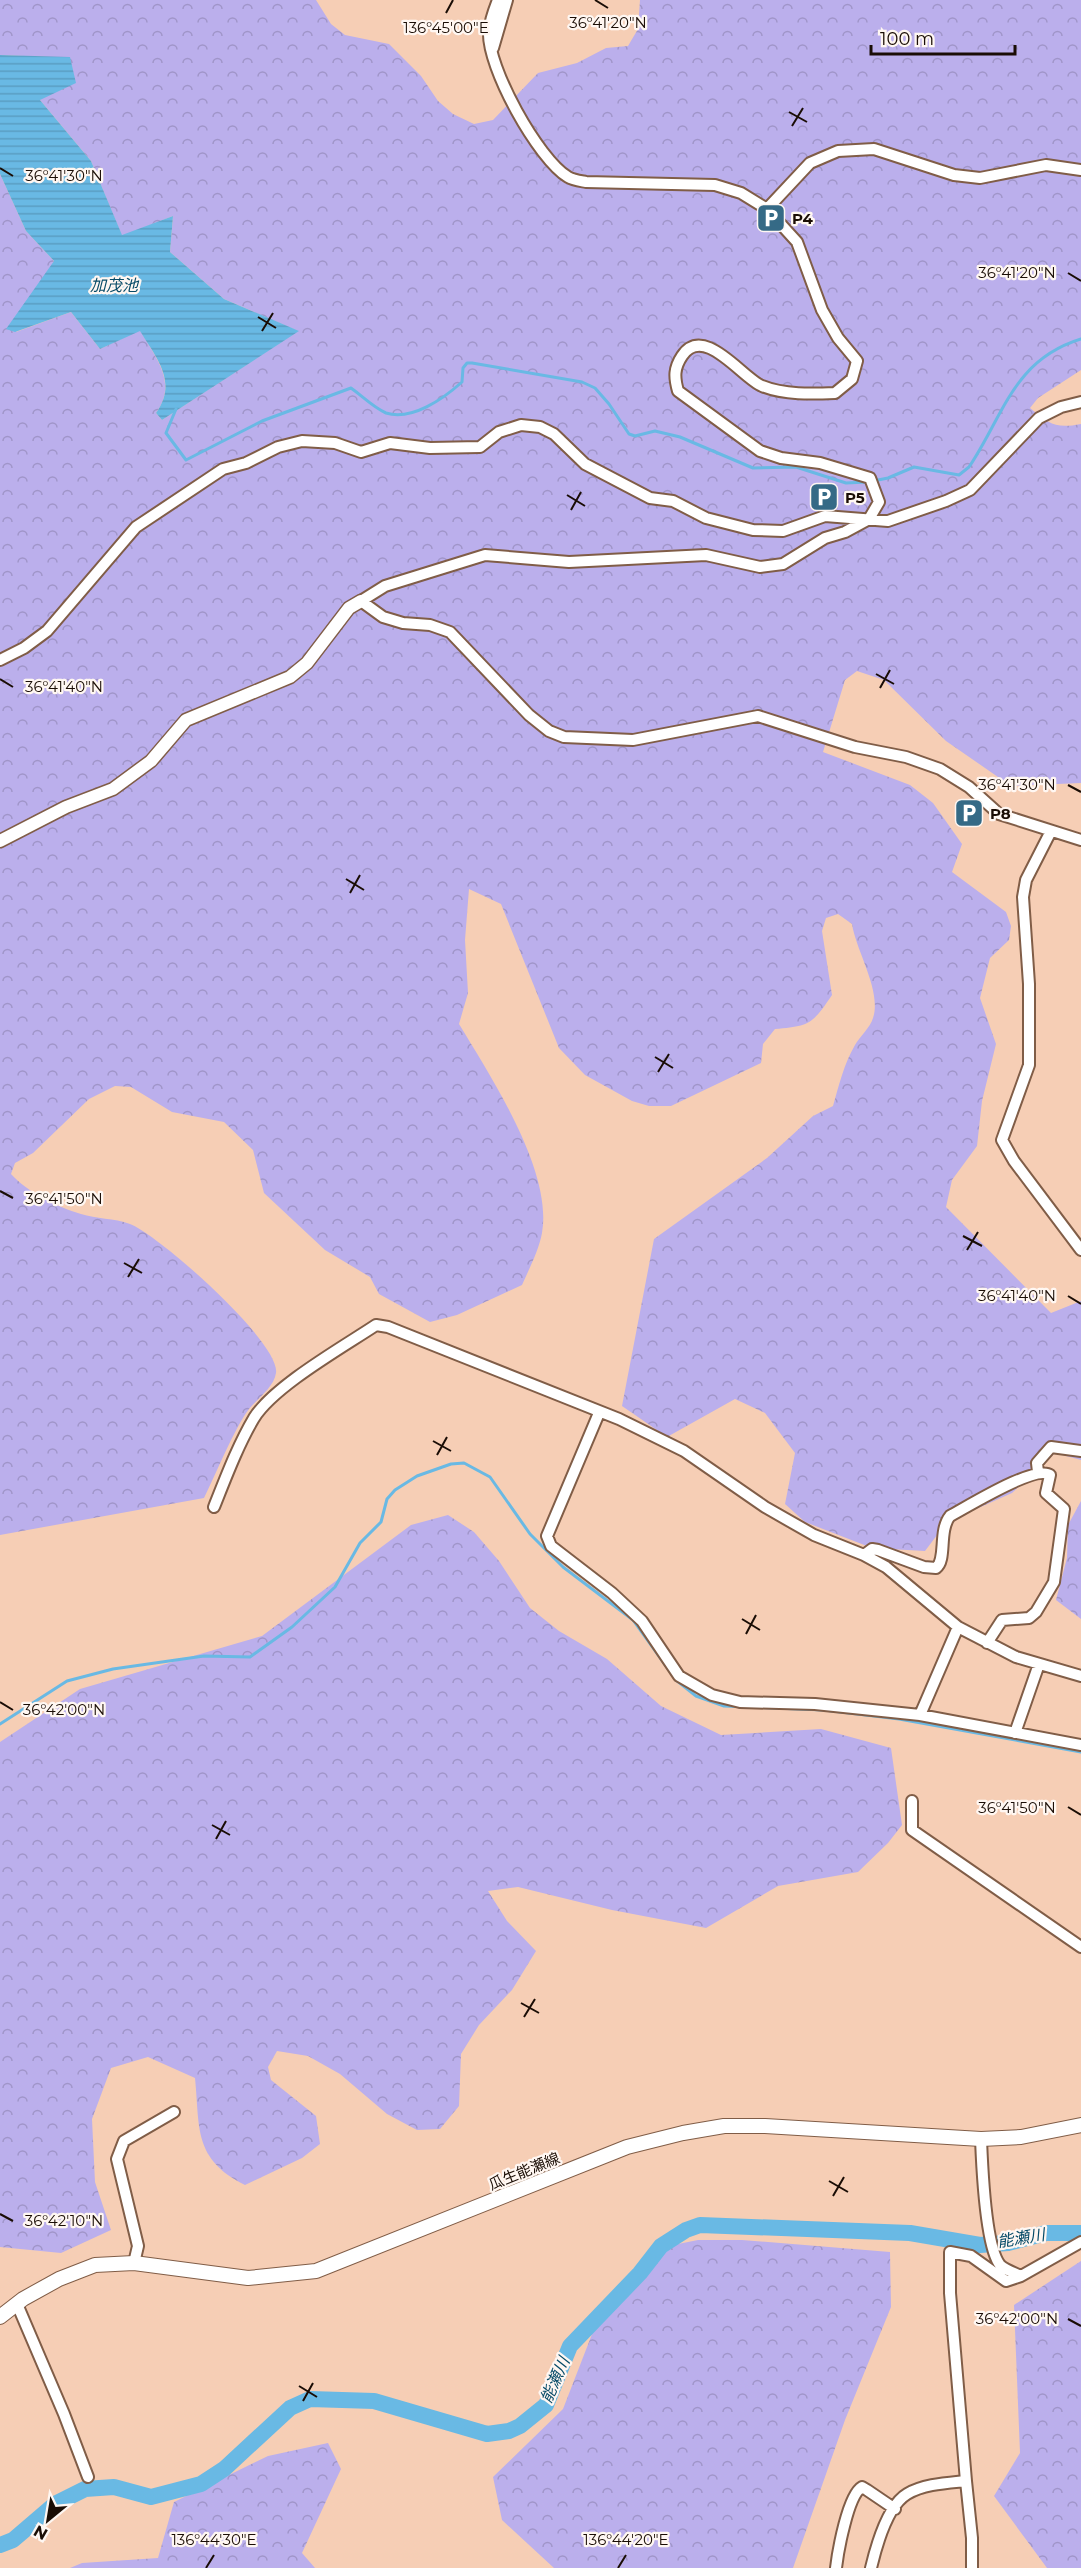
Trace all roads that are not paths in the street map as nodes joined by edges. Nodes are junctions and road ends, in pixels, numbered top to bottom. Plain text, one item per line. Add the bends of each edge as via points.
1 (498, 0) edge
2 (507, 0) edge
3 (492, 51) junction
4 (1081, 170) edge
5 (767, 209) junction
6 (1081, 402) edge
7 (869, 519) junction
8 (361, 601) junction
9 (0, 660) edge
10 (1051, 831) junction
11 (1081, 840) edge
12 (0, 841) edge
13 (1081, 1250) edge
14 (599, 1413) junction
15 (1081, 1451) edge
16 (1038, 1472) junction
17 (214, 1507) dead end
18 (864, 1555) junction
19 (958, 1627) junction
20 (987, 1643) junction
21 (1039, 1664) junction
22 (1081, 1676) edge
23 (920, 1715) junction
24 (1016, 1733) junction
25 (1081, 1745) edge
26 (912, 1801) dead end
27 (1081, 1947) edge
28 (174, 2112) dead end
29 (1081, 2124) edge
30 (981, 2139) junction
31 (1081, 2242) edge
32 (134, 2263) junction
33 (1021, 2276) junction
34 (17, 2304) junction
35 (0, 2317) edge
36 (88, 2477) dead end
37 (966, 2481) junction
38 (895, 2509) junction
39 (836, 2568) edge
40 (871, 2568) edge
41 (972, 2568) edge

1 - 3 street via 489,33
2 - 3 street
3 - 5 street via 503,86 520,116 546,154 568,177 602,184 715,185 741,193
4 - 5 street via 1046,165 980,178 954,175 874,149 838,151 810,163
5 - 7 street via 797,242 822,310 857,361 852,379 835,393 782,391 761,386 726,356 706,347 694,347 684,352 676,365 676,385 694,405 720,419 760,451 870,478 879,502
6 - 7 street via 1039,418 970,489 888,521
7 - 8 street via 825,538 783,564 759,567 706,555 569,562 484,555 385,586
7 - 9 street via 825,516 783,531 753,530 706,518 673,501 650,498 585,464 554,434 540,427 521,425 499,432 480,447 430,448 390,443 361,452 335,443 302,441 223,469 136,527 47,631
8 - 10 street via 383,617 450,632 529,715 564,737 633,740 758,716 940,769 969,787 999,814
8 - 12 street via 349,608 307,663 290,677 186,720 151,760 114,789 66,807
10 - 11 street
10 - 13 street via 1026,880 1023,897 1029,1065 1002,1140
14 - 17 street via 376,1325 293,1383 255,1417
14 - 18 street via 684,1451 765,1507 814,1535
14 - 23 street via 547,1536 551,1546 642,1621 679,1676 727,1700
15 - 16 street via 1051,1447 1037,1463
16 - 18 street via 950,1516 945,1523 942,1559 936,1568 878,1550
16 - 20 street via 1050,1475 1046,1493 1064,1509 1054,1582 1036,1612 1029,1618 1002,1620
18 - 19 street via 886,1567
19 - 20 street
19 - 23 street
20 - 21 street
21 - 22 street
21 - 24 street
23 - 24 street
24 - 25 street
26 - 27 street via 912,1830
28 - 32 street via 124,2141 117,2159 138,2246
29 - 30 main road, 瓜生能瀬線 via 1021,2137
30 - 32 main road, 瓜生能瀬線 via 724,2126 627,2147 316,2271 248,2278
30 - 33 street via 982,2182 993,2252 1001,2266
31 - 33 street
32 - 34 main road, 瓜生能瀬線 via 95,2265 59,2279
33 - 37 street via 1006,2281 971,2256 950,2252
34 - 35 main road, 瓜生能瀬線
34 - 36 street
37 - 38 street via 933,2485 906,2494
37 - 41 street
38 - 39 street via 862,2487 857,2490
38 - 40 street via 886,2520

